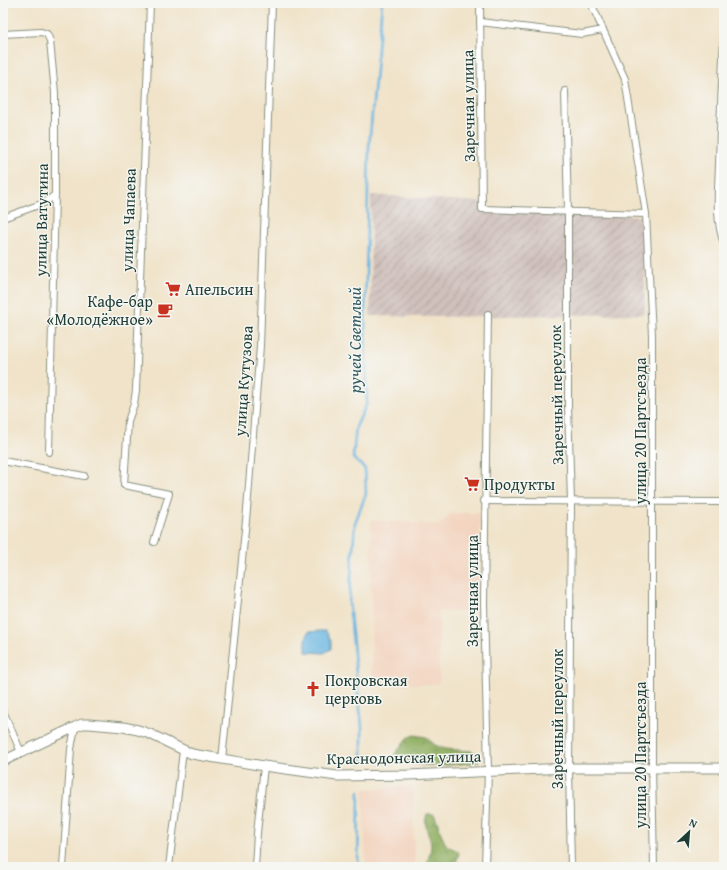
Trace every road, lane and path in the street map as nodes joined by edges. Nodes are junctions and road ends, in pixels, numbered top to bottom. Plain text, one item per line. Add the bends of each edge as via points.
1 (150, 3) edge
2 (272, 3) edge
3 (480, 3) edge
4 (592, 3) edge
5 (480, 22) junction
6 (603, 30) junction
7 (3, 34) edge
8 (724, 37) edge
9 (565, 91) dead end
10 (55, 195) junction
11 (568, 211) junction
12 (646, 214) junction
13 (3, 218) edge
14 (724, 244) edge
15 (488, 314) dead end
16 (49, 452) dead end
17 (3, 461) edge
18 (84, 476) dead end
19 (484, 501) junction
20 (571, 501) junction
21 (653, 502) junction
22 (724, 502) edge
23 (154, 542) dead end
24 (3, 711) edge
25 (75, 727) junction
26 (183, 751) junction
27 (21, 752) junction
28 (222, 760) junction
29 (3, 761) edge
30 (264, 766) junction
31 (569, 768) junction
32 (652, 768) junction
33 (724, 768) edge
34 (488, 771) junction
35 (63, 867) edge
36 (169, 867) edge
37 (255, 867) edge
38 (485, 867) edge
39 (571, 867) edge
40 (654, 867) edge

1 - 23 street, улица Чапаева via 136,390 128,421 124,485 169,494
2 - 28 street, улица Кутузова via 260,346
3 - 5 street, Заречная улица
4 - 6 street, улица 20 Партсъезда
5 - 6 street via 582,34
5 - 11 street, Заречная улица via 482,209
6 - 12 street, улица 20 Партсъезда via 625,79
7 - 10 street, улица Ватутина via 41,32 47,34 50,41 55,93
8 - 14 street via 718,202 718,220
9 - 11 street, Заречный переулок
10 - 13 street via 44,203
10 - 16 street, улица Ватутина
11 - 12 street
11 - 20 street, Заречный переулок via 568,406
12 - 21 street, улица 20 Партсъезда via 652,335
15 - 19 street, Заречная улица
17 - 18 street
19 - 20 street
19 - 34 street, Заречная улица
20 - 21 street
20 - 31 street, Заречный переулок
21 - 22 street
21 - 32 street, улица 20 Партсъезда
24 - 27 street
25 - 26 street, Краснодонская улица via 89,724 138,730
25 - 27 street, Краснодонская улица
25 - 35 street via 71,749
26 - 28 street, Краснодонская улица
26 - 36 street
27 - 29 street, Краснодонская улица
28 - 30 street, Краснодонская улица
30 - 34 street, Краснодонская улица via 337,776
30 - 37 street
31 - 32 street, Краснодонская улица
31 - 34 street, Краснодонская улица
31 - 39 street, Заречный переулок
32 - 33 street, Краснодонская улица
32 - 40 street, улица 20 Партсъезда
34 - 38 street, Заречная улица

